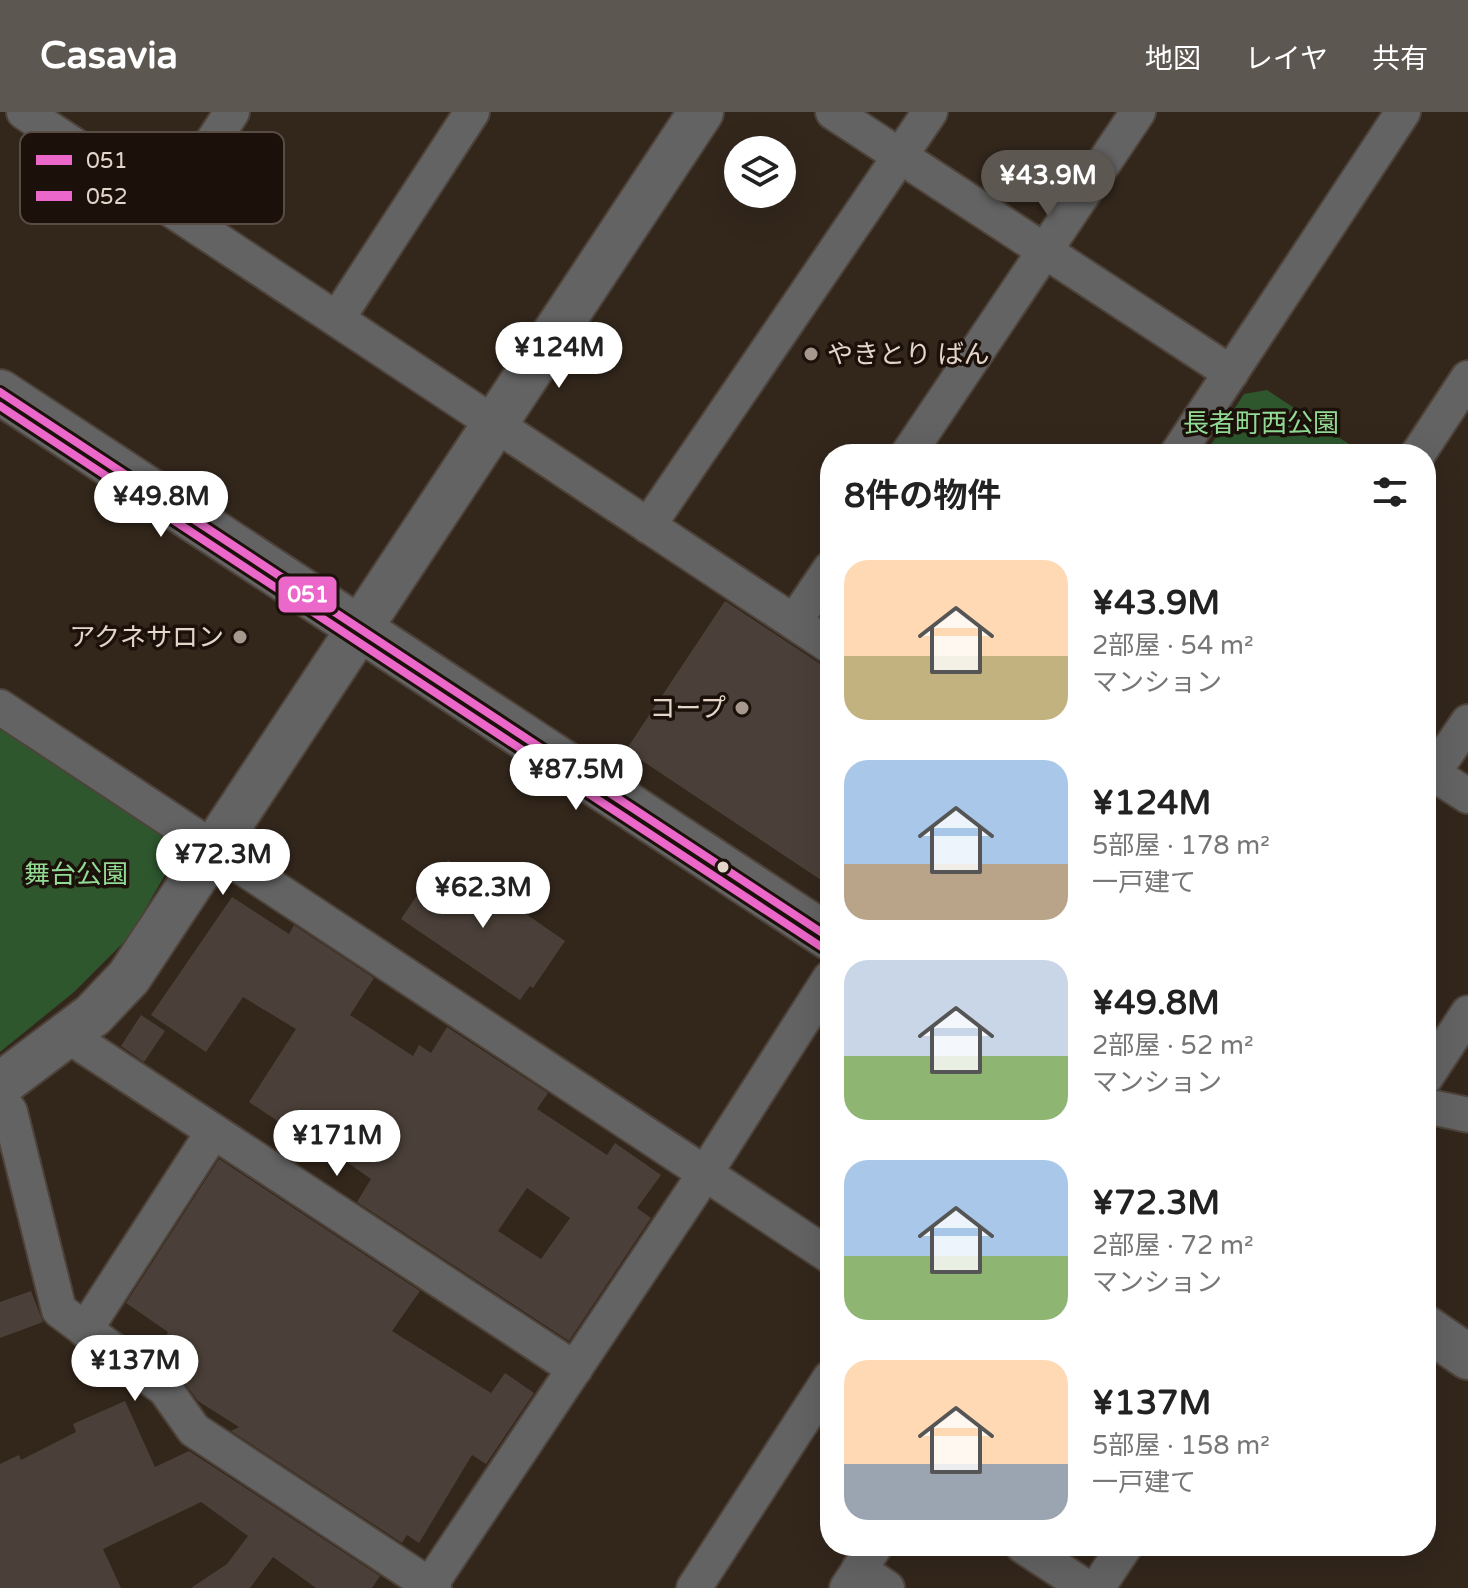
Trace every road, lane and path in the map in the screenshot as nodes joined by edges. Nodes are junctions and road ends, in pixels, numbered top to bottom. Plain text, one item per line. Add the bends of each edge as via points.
1 (24, 112) edge
2 (232, 112) edge
3 (472, 112) edge
4 (701, 112) edge
5 (833, 112) edge
6 (930, 112) edge
7 (1138, 112) edge
8 (1403, 112) edge
9 (54, 132) edge
10 (219, 132) edge
11 (900, 156) junction
12 (193, 224) edge
13 (1046, 251) junction
14 (337, 319) junction
15 (1231, 373) junction
16 (1468, 378) edge
17 (0, 392) edge
18 (496, 424) junction
19 (915, 444) edge
20 (1184, 444) edge
21 (1425, 444) edge
22 (648, 526) junction
23 (820, 584) edge
24 (794, 622) junction
25 (360, 629) junction
26 (820, 639) edge
27 (0, 707) edge
28 (1468, 722) edge
29 (1436, 762) edge
30 (1436, 775) edge
31 (1468, 796) edge
32 (214, 850) junction
33 (820, 931) edge
34 (820, 994) edge
35 (1468, 1013) edge
36 (67, 1035) junction
37 (1436, 1050) edge
38 (0, 1085) edge
39 (0, 1097) edge
40 (1436, 1108) edge
41 (1468, 1115) edge
42 (213, 1132) junction
43 (704, 1175) junction
44 (820, 1250) edge
45 (85, 1330) junction
46 (1436, 1335) edge
47 (1468, 1357) edge
48 (575, 1369) junction
49 (820, 1393) edge
50 (1038, 1556) edge
51 (1118, 1556) edge
52 (860, 1568) edge
53 (432, 1586) edge
54 (694, 1588) edge
55 (887, 1588) edge
56 (1087, 1588) edge
57 (1097, 1588) edge

1 - 9 street
2 - 10 street
3 - 14 street
4 - 18 street
5 - 11 street
6 - 11 street
7 - 13 street
8 - 15 street
11 - 13 street
11 - 22 street
12 - 14 street
13 - 15 street
13 - 19 street
14 - 18 street
15 - 20 street
16 - 21 street
17 - 25 street
18 - 22 street
18 - 25 street
22 - 24 street
23 - 24 street
24 - 26 street
25 - 32 street
25 - 33 street
27 - 32 street
28 - 29 street
30 - 31 street
32 - 36 street via 129,977
32 - 43 street
34 - 43 street
35 - 37 street
36 - 38 street
36 - 42 street
39 - 45 street via 10,1112 59,1310
40 - 41 street
42 - 45 street
42 - 48 street
43 - 44 street
43 - 48 street
45 - 53 street via 165,1389 194,1430
46 - 47 street
48 - 53 street
49 - 54 street
50 - 56 street
51 - 57 street
52 - 55 street

